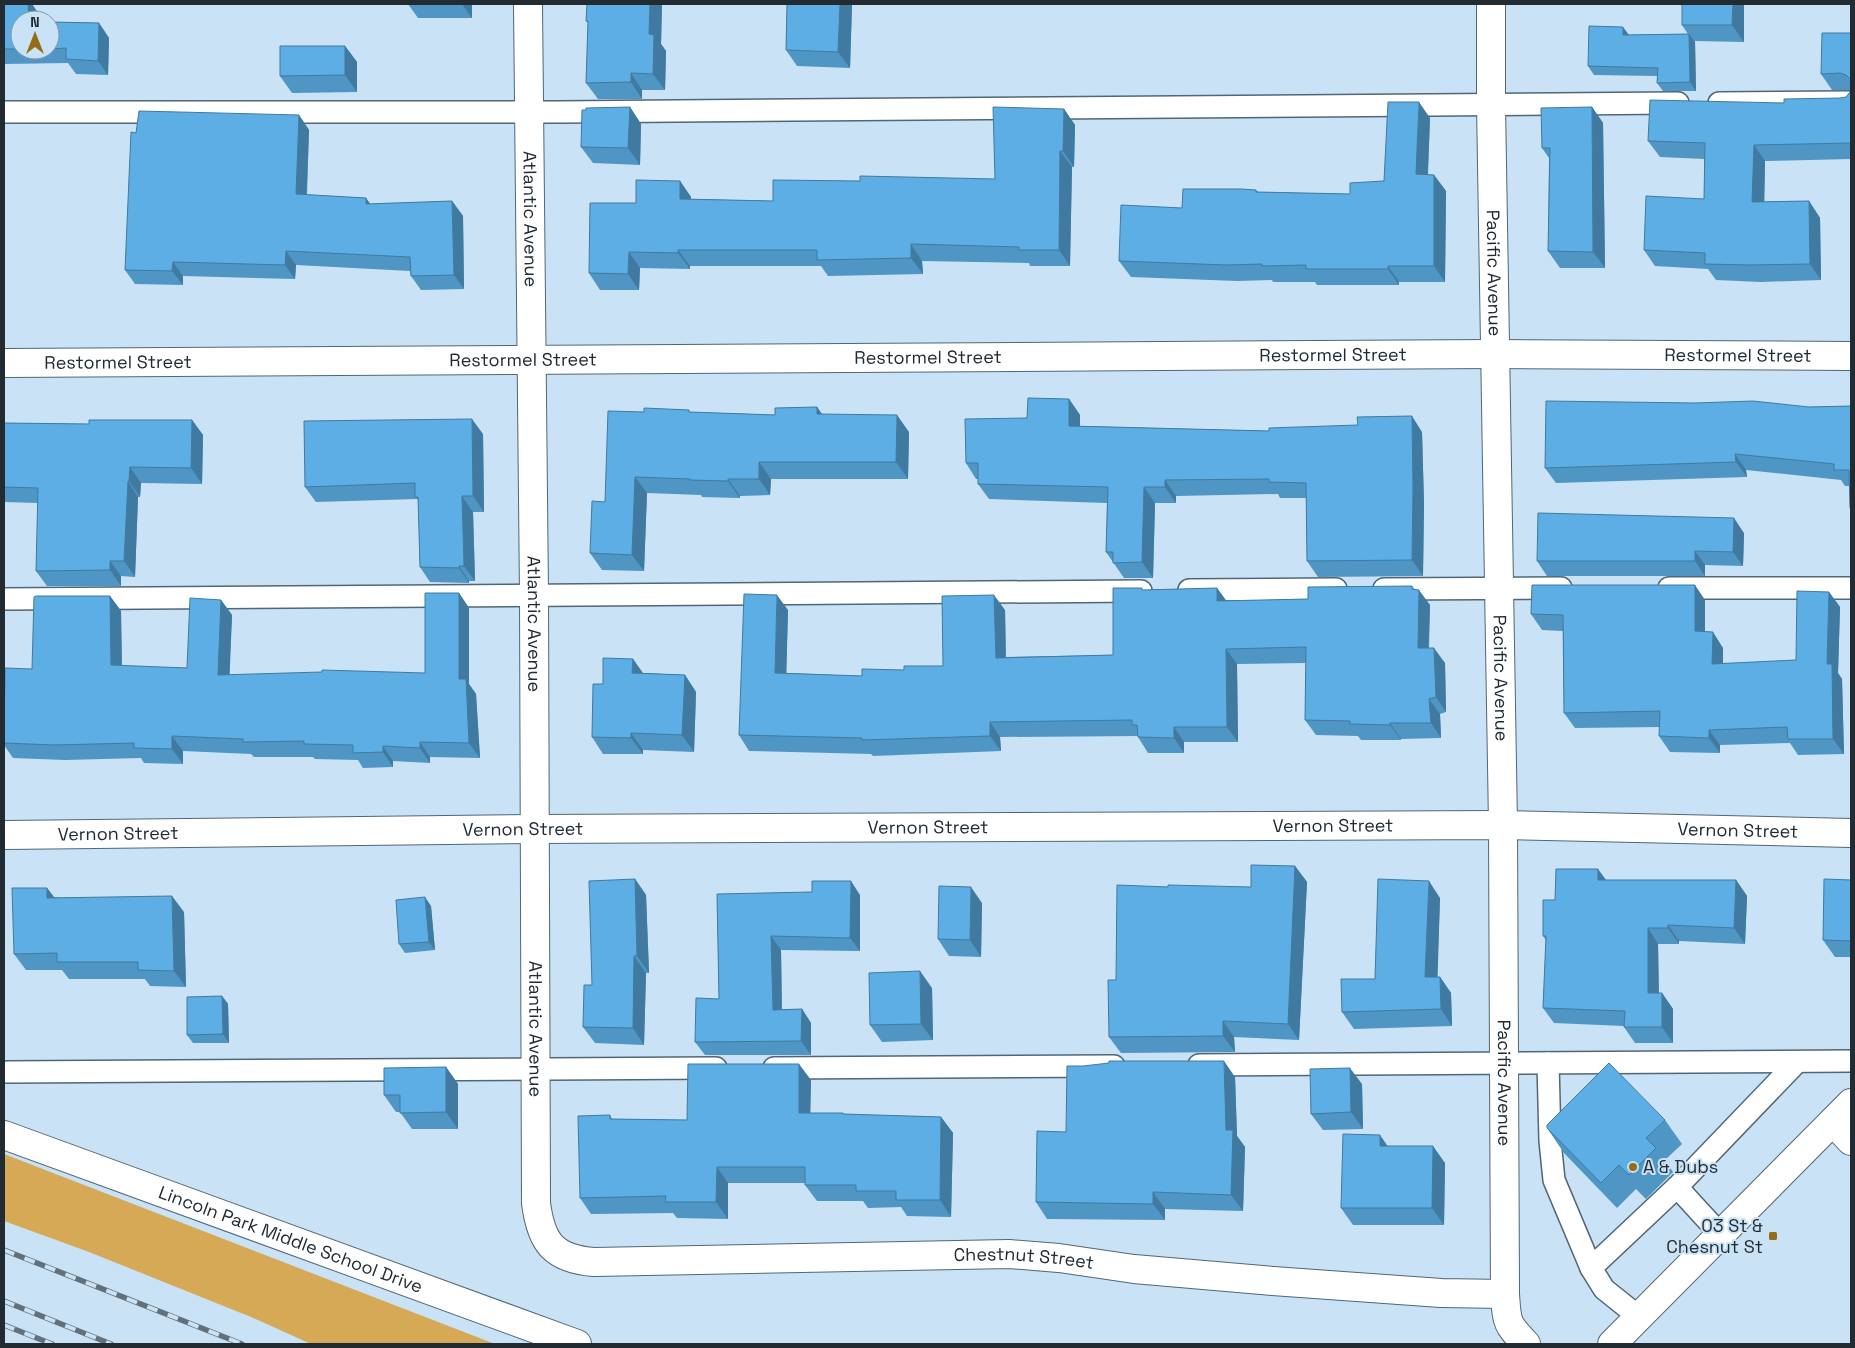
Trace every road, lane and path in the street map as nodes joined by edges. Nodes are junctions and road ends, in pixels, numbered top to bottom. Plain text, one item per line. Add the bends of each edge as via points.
1 (528, 4) edge
2 (1491, 4) edge
3 (1851, 102) edge
4 (1491, 104) junction
5 (4, 112) edge
6 (528, 112) junction
7 (1495, 354) junction
8 (1851, 356) edge
9 (530, 361) junction
10 (4, 363) edge
11 (1500, 588) junction
12 (1578, 588) edge
13 (1646, 588) edge
14 (1851, 588) edge
15 (534, 596) junction
16 (4, 599) edge
17 (1503, 825) junction
18 (534, 829) junction
19 (1851, 833) edge
20 (4, 836) edge
21 (1851, 1061) edge
22 (1797, 1062) junction
23 (1505, 1063) junction
24 (1548, 1063) junction
25 (1175, 1065) edge
26 (1135, 1066) edge
27 (535, 1070) junction
28 (7, 1072) dead end
29 (1845, 1122) edge
30 (4, 1135) edge
31 (1676, 1187) junction
32 (1721, 1235) junction
33 (548, 1242) joint
34 (1591, 1268) junction
35 (1505, 1294) junction
36 (1639, 1317) junction
37 (577, 1344) edge
38 (1526, 1344) edge
39 (1612, 1344) edge

1 - 6 street, Atlantic Avenue
2 - 4 street, Pacific Avenue
3 - 4 lane
4 - 6 lane
4 - 7 street, Pacific Avenue
5 - 6 lane
6 - 9 street, Atlantic Avenue
7 - 8 street, Restormel Street
7 - 9 street, Restormel Street
7 - 11 street, Pacific Avenue
9 - 10 street, Restormel Street
9 - 15 street, Atlantic Avenue
11 - 12 lane
11 - 15 lane
11 - 17 street, Pacific Avenue
13 - 14 lane
15 - 16 lane
15 - 18 street, Atlantic Avenue
17 - 18 street, Vernon Street
17 - 19 street, Vernon Street
17 - 23 street, Pacific Avenue
18 - 20 street, Vernon Street
18 - 27 street, Atlantic Avenue
21 - 22 lane
22 - 24 lane
22 - 31 lane
23 - 24 lane
23 - 25 lane
23 - 35 street, Pacific Avenue
24 - 34 lane via 1554,1180
26 - 27 lane
27 - 28 lane
27 - 33 street, Atlantic Avenue via 536,1203 539,1224
29 - 32 street
30 - 37 street, Lincoln Park Middle School Drive
31 - 32 lane
31 - 34 lane
32 - 36 street
33 - 35 street, Chestnut Street via 561,1254 576,1261 594,1262 1009,1254 1273,1281 1440,1293
34 - 36 lane via 1604,1289
35 - 38 street, Pacific Avenue via 1506,1318
36 - 39 street

